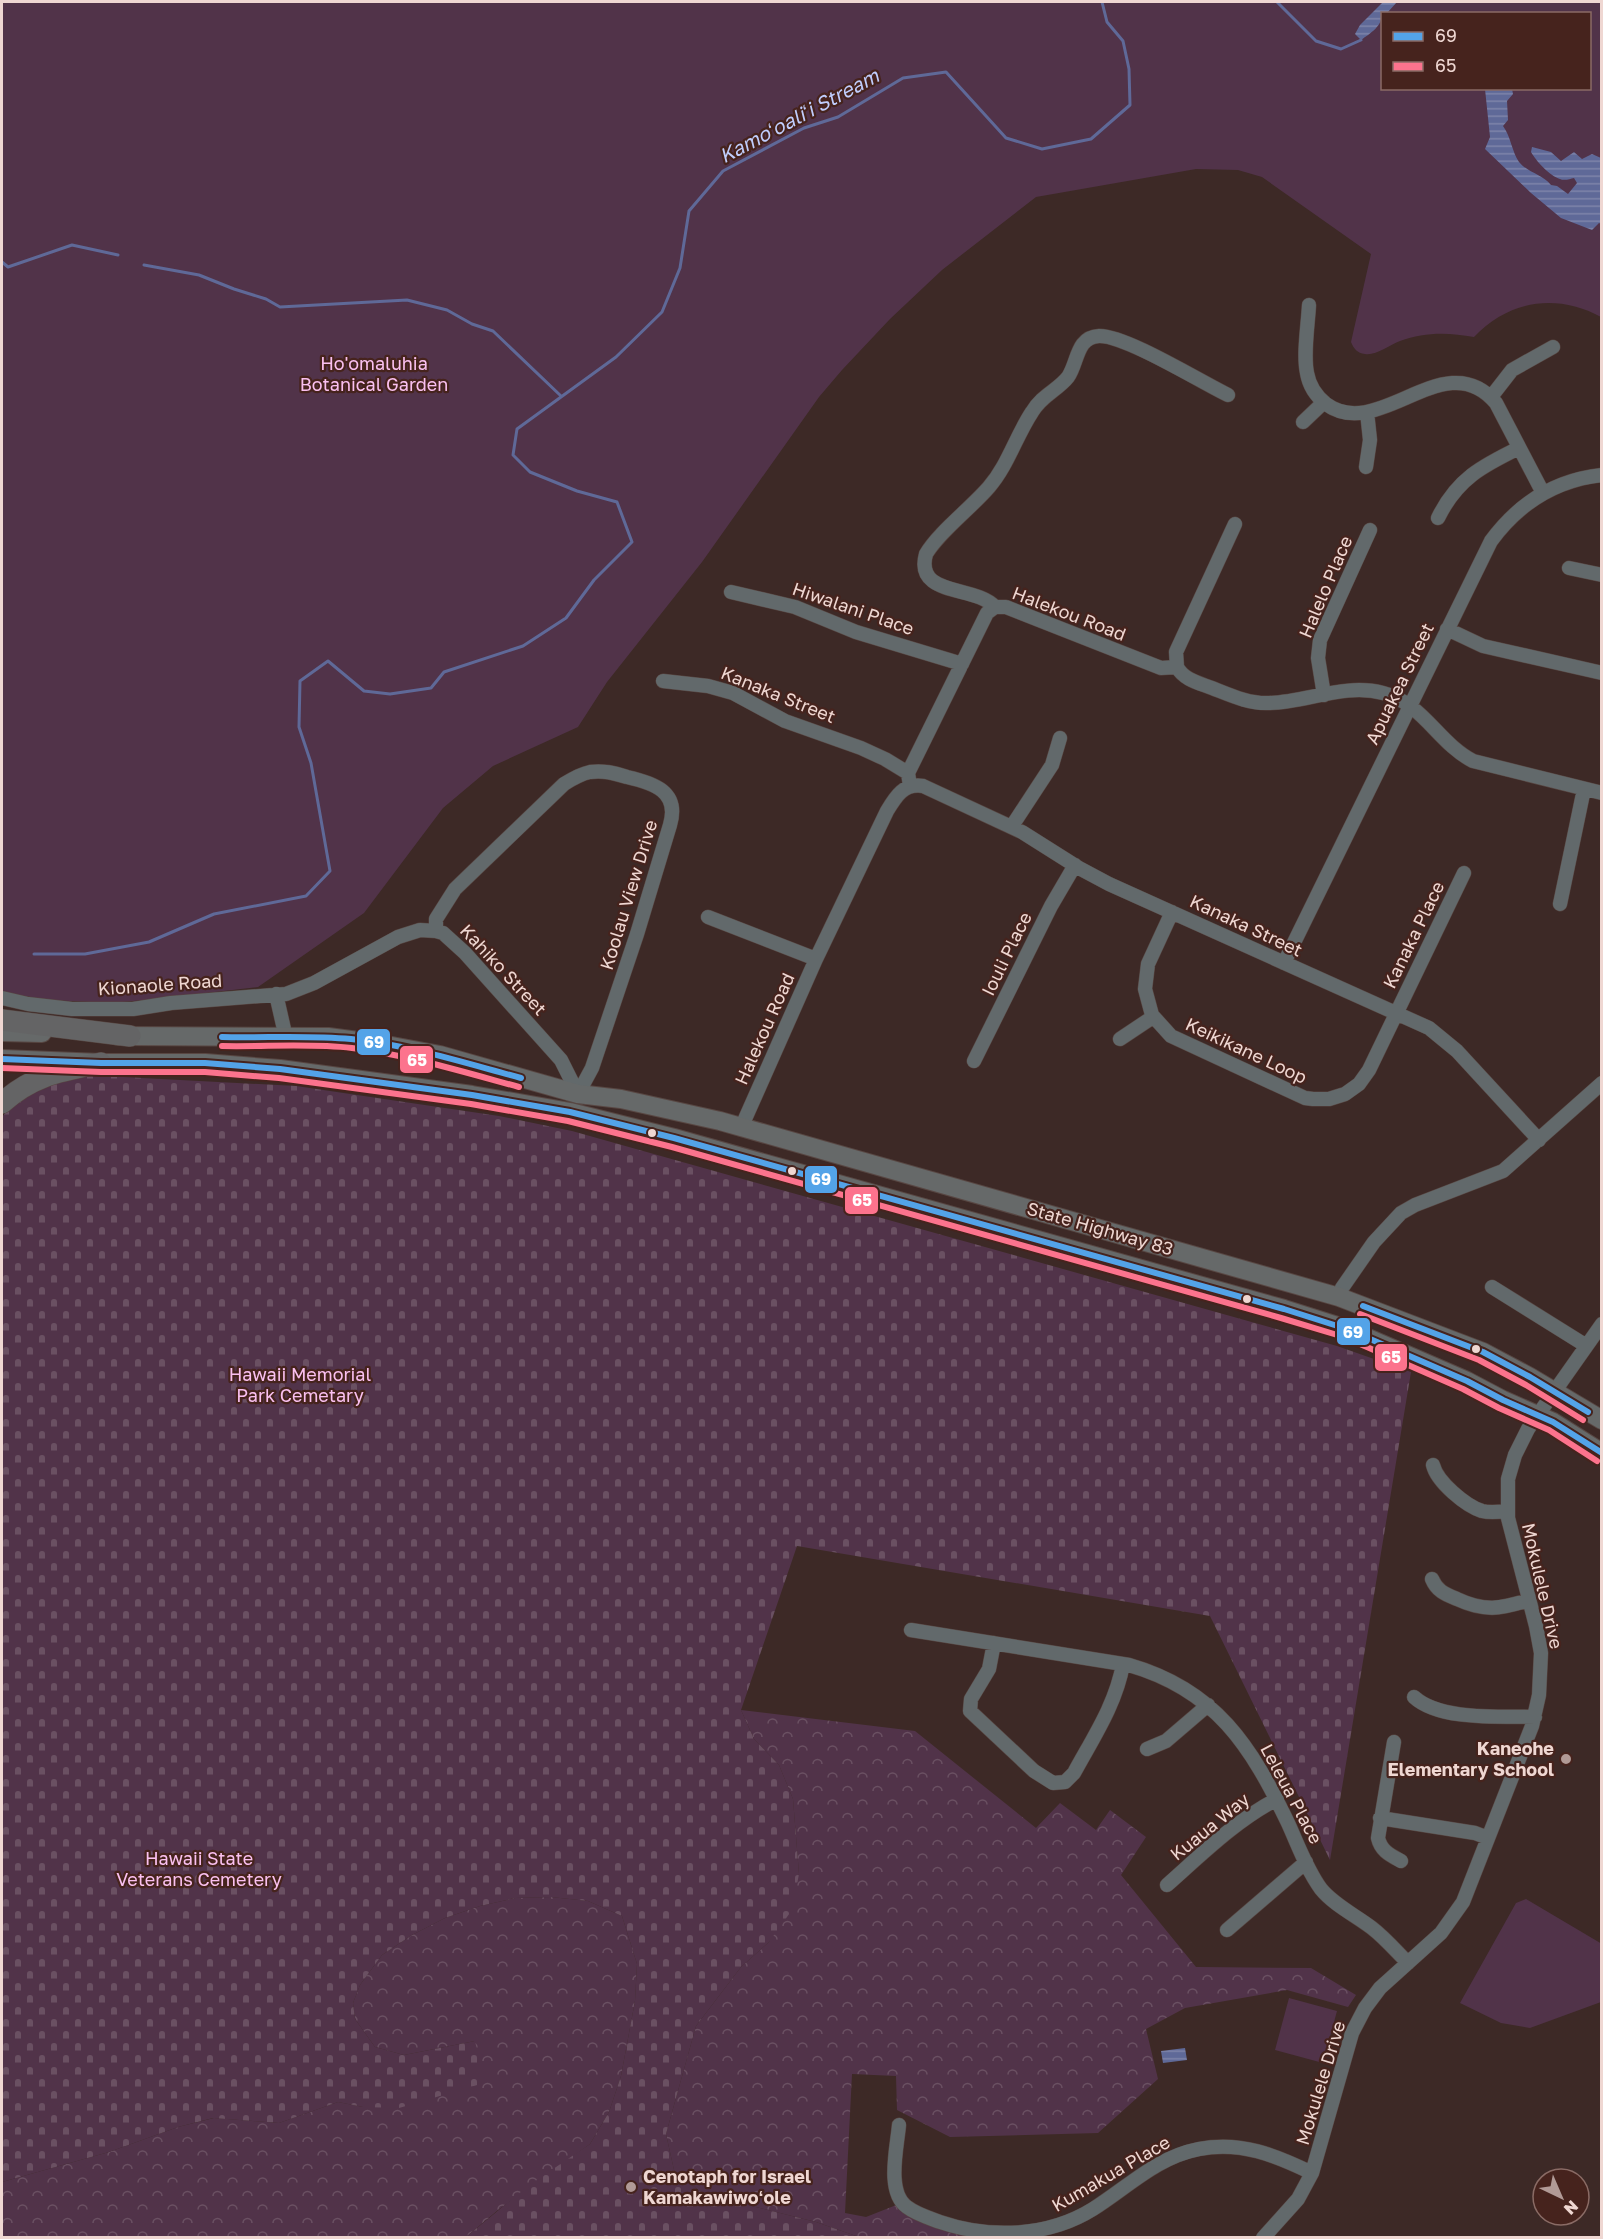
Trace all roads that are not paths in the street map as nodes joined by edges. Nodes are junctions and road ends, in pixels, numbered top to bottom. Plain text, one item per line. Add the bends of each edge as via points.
1 (1309, 305) dead end
2 (1553, 347) dead end
3 (1228, 395) dead end
4 (1491, 397) junction
5 (1324, 402) junction
6 (1367, 412) junction
7 (1303, 422) dead end
8 (1520, 448) junction
9 (1366, 467) dead end
10 (1602, 476) edge
11 (1543, 493) junction
12 (1438, 518) dead end
13 (1235, 524) dead end
14 (1370, 530) dead end
15 (1569, 568) dead end
16 (1602, 575) edge
17 (731, 592) dead end
18 (994, 607) junction
19 (1447, 629) junction
20 (962, 664) junction
21 (1177, 667) junction
22 (1602, 673) edge
23 (663, 681) dead end
24 (1323, 695) junction
25 (1410, 705) junction
26 (1060, 738) dead end
27 (909, 780) junction
28 (1584, 789) junction
29 (1602, 793) edge
30 (1012, 826) junction
31 (1075, 865) junction
32 (1464, 873) dead end
33 (1560, 904) dead end
34 (1172, 912) junction
35 (708, 917) dead end
36 (436, 931) junction
37 (816, 959) junction
38 (1284, 963) junction
39 (276, 994) junction
40 (2, 998) edge
41 (1396, 1013) junction
42 (1153, 1017) junction
43 (2, 1020) edge
44 (2, 1032) edge
45 (130, 1036) junction
46 (286, 1038) junction
47 (1120, 1039) dead end
48 (2, 1059) edge
49 (974, 1061) dead end
50 (101, 1063) junction
51 (280, 1069) junction
52 (1602, 1083) edge
53 (578, 1094) junction
54 (2, 1103) edge
55 (570, 1112) junction
56 (741, 1128) junction
57 (1539, 1140) junction
58 (732, 1156) junction
59 (938, 1183) junction
60 (931, 1210) junction
61 (1492, 1287) dead end
62 (1339, 1297) junction
63 (1322, 1322) junction
64 (1602, 1324) edge
65 (1585, 1345) junction
66 (1553, 1392) junction
67 (1537, 1415) junction
68 (1602, 1420) edge
69 (1602, 1453) edge
70 (1433, 1465) dead end
71 (1507, 1511) junction
72 (1432, 1579) dead end
73 (1529, 1600) junction
74 (911, 1630) dead end
75 (994, 1643) junction
76 (1123, 1664) junction
77 (1414, 1697) dead end
78 (1208, 1705) junction
79 (1535, 1717) junction
80 (1394, 1742) dead end
81 (1147, 1749) dead end
82 (1277, 1799) junction
83 (1380, 1818) junction
84 (1488, 1838) junction
85 (1401, 1861) dead end
86 (1306, 1862) junction
87 (1167, 1885) dead end
88 (1227, 1930) dead end
89 (1408, 1963) junction
90 (899, 2125) dead end
91 (1312, 2173) junction
92 (1263, 2238) edge

1 - 5 street via 1306,369 1310,384
2 - 4 street via 1512,370
3 - 18 street via 1122,341 1101,336 1086,340 1067,378 1031,412 991,485 926,554 925,567 932,581 980,596
4 - 6 street via 1473,386 1450,382
4 - 8 street
5 - 6 street via 1344,412
5 - 7 street
6 - 9 street via 1370,440
8 - 11 street
8 - 12 street via 1468,476
10 - 11 street, Apuakea Street via 1573,480
11 - 19 street, Apuakea Street via 1510,518 1491,541
13 - 21 street via 1176,652
14 - 24 street, Halelo Place via 1320,640
15 - 16 street
17 - 20 street, Hiwalani Place via 795,608 856,632
18 - 20 street, Halekou Road via 987,613
18 - 21 street, Halekou Road via 1006,607 1161,668
19 - 22 street via 1483,646
19 - 25 street, Apuakea Street
20 - 27 street, Halekou Road
21 - 24 street, Halekou Road via 1186,678 1249,701 1278,703
23 - 27 street, Kanaka Street via 733,693 785,721 867,750 885,759
24 - 25 street, Halekou Road via 1371,690
25 - 28 street, Halekou Road via 1473,761
25 - 38 street, Apuakea Street
26 - 30 street via 1052,765
27 - 30 street, Kanaka Street
27 - 37 street, Halekou Road via 887,811
28 - 29 street, Halekou Road
28 - 33 street
30 - 31 street, Kanaka Street
31 - 34 street, Kanaka Street
31 - 49 street, Iouli Place via 1050,906
32 - 41 street, Kanaka Place
34 - 38 street, Kanaka Street
34 - 42 street via 1146,972 1146,997
35 - 37 street
36 - 39 street, Kahiko Street via 420,930 398,937 304,987
36 - 53 street, Kahiko Street via 465,952 561,1060
36 - 53 street, Koolau View Drive via 436,919 455,889 571,779 604,772 652,783 663,790 671,806 670,825 592,1068
37 - 56 street, Halekou Road
38 - 41 street, Kanaka Street
39 - 40 street, Kionaole Road via 133,1009 72,1009
39 - 46 street
41 - 42 street, Keikikane Loop via 1359,1084 1345,1094 1321,1100 1305,1098 1179,1041
41 - 57 street, Kanaka Street via 1429,1028 1448,1043
42 - 47 street
43 - 45 highway
44 - 45 main road, State Highway 83
45 - 46 main road, State Highway 83
46 - 51 main road
46 - 53 main road, State Highway 83 via 328,1037 381,1044
48 - 50 main road
50 - 51 main road via 205,1063
50 - 54 highway via 53,1072 20,1088
51 - 55 main road
52 - 57 street
53 - 55 main road
53 - 56 main road, State Highway 83 via 621,1099
55 - 58 main road
56 - 58 main road
56 - 59 main road, State Highway 83
57 - 62 street via 1503,1171 1401,1213 1374,1242
58 - 60 main road
59 - 60 main road
59 - 62 main road, State Highway 83
60 - 63 main road
61 - 65 street
62 - 63 main road
62 - 66 main road, State Highway 83 via 1483,1352
63 - 67 main road via 1423,1361
64 - 65 street, Mokulele Drive
65 - 66 street, Mokulele Drive
66 - 67 street, Mokulele Drive
66 - 68 main road, State Highway 83
67 - 69 main road
67 - 71 street, Mokulele Drive via 1510,1467
70 - 71 street via 1443,1483 1475,1508
71 - 73 street, Mokulele Drive
72 - 73 street via 1444,1594 1478,1607 1501,1608
73 - 79 street, Mokulele Drive via 1541,1659
74 - 75 street, Leleua Place
75 - 76 street, Leleua Place
75 - 76 street via 989,1669 971,1699 970,1711 1034,1771 1053,1783 1065,1782 1074,1773 1111,1705
76 - 78 street, Leleua Place via 1162,1676
77 - 79 street via 1427,1707 1444,1711
78 - 81 street via 1166,1741
78 - 82 street, Leleua Place via 1252,1755
79 - 84 street, Mokulele Drive
80 - 83 street
82 - 86 street, Leleua Place
82 - 87 street, Kuaua Way via 1228,1831
83 - 84 street
83 - 85 street via 1381,1846
84 - 89 street, Mokulele Drive via 1456,1913 1441,1933
86 - 88 street
86 - 89 street, Leleua Place via 1328,1896 1371,1928
89 - 91 street, Mokulele Drive via 1372,1998 1355,2027
90 - 91 street, Kumakua Place via 894,2181 900,2199 912,2210 939,2222 987,2234 1034,2232 1065,2223 1094,2209 1159,2163 1197,2149 1252,2148
91 - 92 street, Mokulele Drive via 1298,2199

